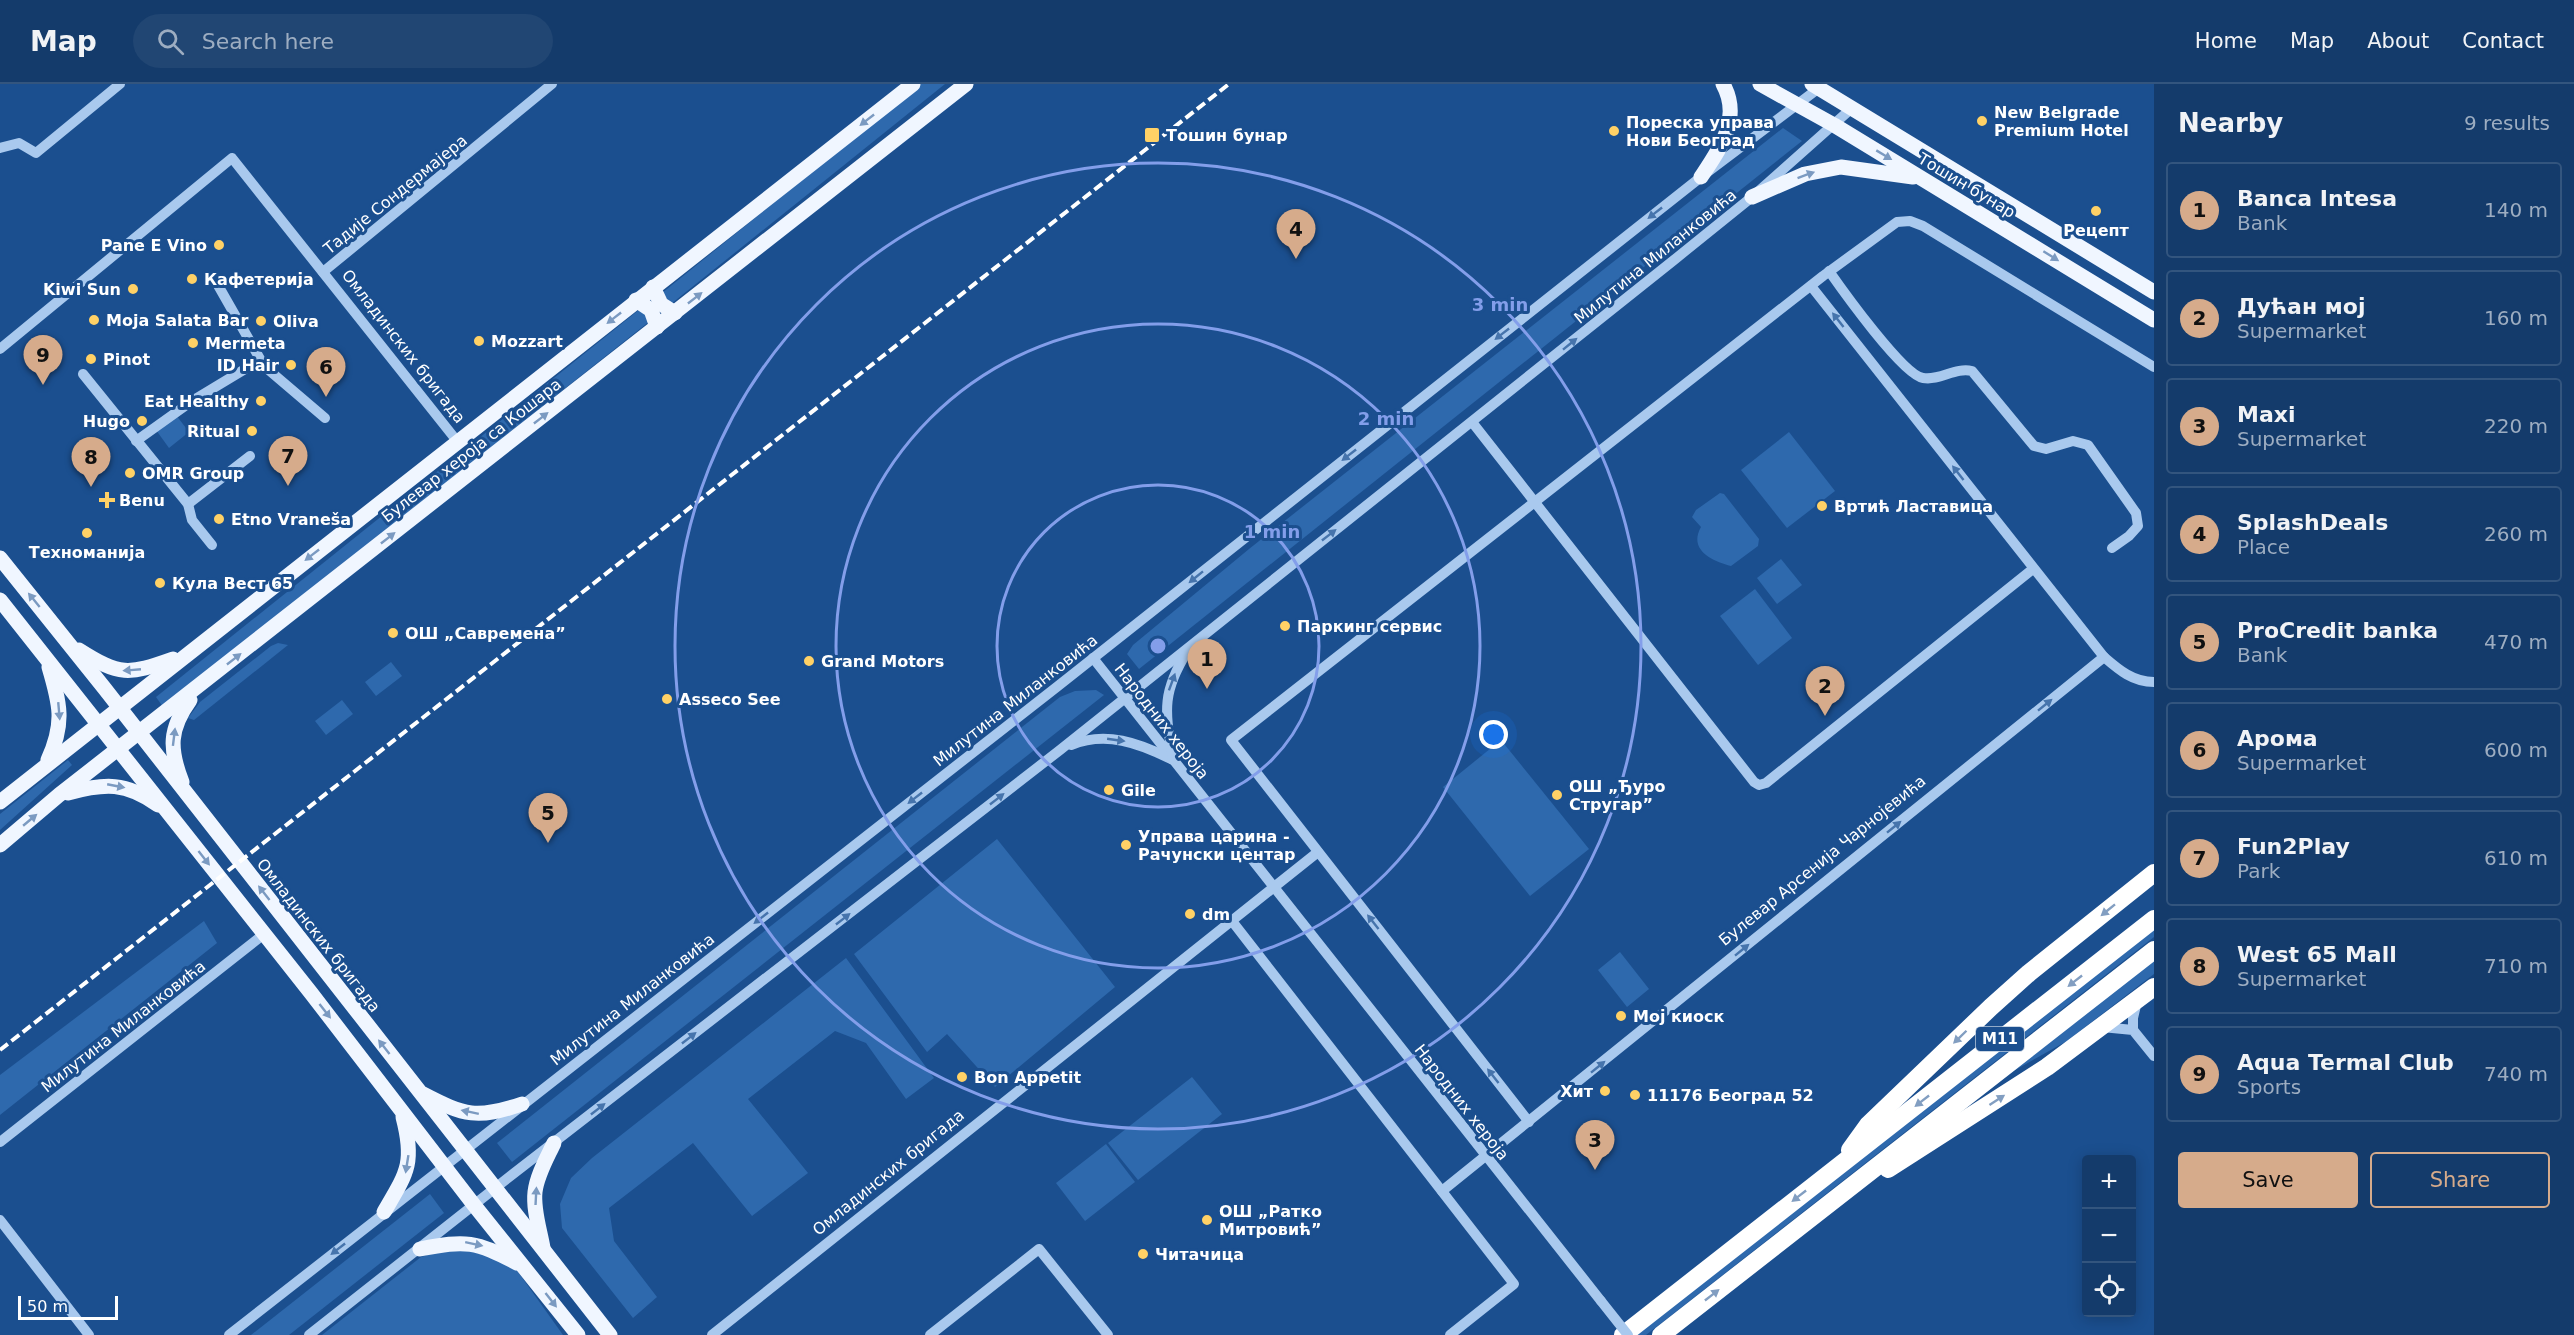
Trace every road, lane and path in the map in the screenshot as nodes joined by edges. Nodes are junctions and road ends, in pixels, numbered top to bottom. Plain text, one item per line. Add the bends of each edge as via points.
1 (120, 84) edge
2 (552, 84) edge
3 (913, 84) edge
4 (966, 84) edge
5 (1723, 84) edge
6 (1760, 84) edge
7 (1815, 86) edge
8 (1797, 105) junction
9 (1852, 108) junction
10 (1834, 125) junction
11 (0, 148) edge
12 (1701, 177) junction
13 (1923, 179) junction
14 (1752, 197) junction
15 (1828, 271) junction
16 (323, 273) junction
17 (215, 280) dead end
18 (1811, 286) junction
19 (653, 287) junction
20 (2154, 292) edge
21 (636, 300) junction
22 (675, 313) junction
23 (2154, 320) edge
24 (657, 327) junction
25 (0, 349) edge
26 (260, 360) junction
27 (2154, 367) edge
28 (83, 374) dead end
29 (325, 418) dead end
30 (1472, 422) junction
31 (136, 441) junction
32 (457, 441) junction
33 (250, 456) dead end
34 (1535, 503) junction
35 (188, 504) junction
36 (212, 545) dead end
37 (2112, 548) dead end
38 (0, 558) edge
39 (2033, 569) junction
40 (0, 600) edge
41 (68, 642) junction
42 (1194, 642) junction
43 (188, 654) junction
44 (2104, 657) junction
45 (47, 658) junction
46 (1093, 658) junction
47 (2154, 682) edge
48 (201, 685) junction
49 (1124, 698) junction
50 (119, 707) junction
51 (97, 723) junction
52 (139, 734) junction
53 (118, 750) junction
54 (1060, 750) junction
55 (1173, 760) junction
56 (47, 763) junction
57 (186, 793) junction
58 (59, 795) junction
59 (0, 801) edge
60 (168, 812) junction
61 (0, 845) edge
62 (1318, 852) junction
63 (2154, 873) edge
64 (1274, 887) junction
65 (2154, 919) edge
66 (1232, 921) junction
67 (264, 934) junction
68 (2154, 950) edge
69 (2154, 987) edge
70 (2138, 999) junction
71 (2102, 1027) junction
72 (2133, 1030) junction
73 (2154, 1056) edge
74 (420, 1093) junction
75 (522, 1104) junction
76 (402, 1111) junction
77 (1529, 1122) junction
78 (0, 1142) edge
79 (554, 1143) junction
80 (464, 1149) junction
81 (1486, 1156) junction
82 (1845, 1160) junction
83 (443, 1166) junction
84 (1856, 1181) junction
85 (494, 1189) junction
86 (1443, 1191) junction
87 (474, 1205) junction
88 (384, 1212) junction
89 (0, 1220) edge
90 (420, 1249) junction
91 (543, 1251) junction
92 (524, 1266) junction
93 (89, 1335) edge
94 (229, 1335) edge
95 (309, 1335) edge
96 (578, 1335) edge
97 (610, 1335) edge
98 (712, 1335) edge
99 (930, 1335) edge
100 (1108, 1335) edge
101 (1450, 1335) edge
102 (1623, 1335) edge
103 (1628, 1335) edge
104 (1661, 1335) edge

1 - 11 street via 36,153 19,143
2 - 16 street, Тадије Сондермајера
3 -> 19 main road, Булевар хероја са Кошара
22 -> 4 main road, Булевар хероја са Кошара
5 - 12 main road via 1730,103 1730,122 1718,152
6 - 8 main road, Тошин бунар
7 - 8 street, Милутина Миланковића
7 - 9 main road, Тошин бунар
8 - 10 main road, Тошин бунар
8 - 12 street, Милутина Миланковића
9 - 10 street, Милутина Миланковића
9 - 20 main road, Тошин бунар
10 -> 13 main road, Тошин бунар
10 - 14 street, Милутина Миланковића
12 -> 46 street, Милутина Миланковића
14 -> 13 main road via 1805,174 1841,167
13 -> 23 main road, Тошин бунар
30 -> 14 street, Милутина Миланковића
15 - 18 street
15 - 27 street via 1897,222 1910,221
15 - 37 street via 1913,375 1923,378 1962,369 1972,371 2034,446 2046,449 2073,441 2088,445 2136,513 2138,526
16 - 25 street, Тадије Сондермајера via 232,158
16 - 32 street, Омладинских бригада
17 - 26 street
18 - 34 street
39 -> 18 street
19 - 21 main road, Булевар хероја са Кошара
19 - 22 main road via 661,304
21 - 24 main road via 651,310
21 -> 32 main road, Булевар хероја са Кошара
22 - 24 main road, Булевар хероја са Кошара
48 -> 24 main road, Булевар хероја са Кошара
26 - 29 street
26 - 31 street
28 - 31 street
30 - 34 street
42 -> 30 street, Милутина Миланковића
31 - 35 street
32 -> 43 main road, Булевар хероја са Кошара
33 - 35 street
34 - 39 street via 1759,785
34 - 62 street via 1231,740
35 - 36 street via 192,520
41 -> 38 main road, Омладинских бригада
39 - 44 street
40 - 45 main road
43 -> 41 main road via 134,672 119,671
41 - 50 main road, Омладинских бригада
42 - 49 street, Милутина Миланковића
55 -> 42 street via 1166,702 1172,680
43 - 50 main road, Булевар хероја са Кошара
44 - 47 street via 2122,673
77 -> 44 street, Булевар Арсенија Чарнојевића
45 - 51 main road
45 -> 56 main road via 58,697 60,725
46 - 49 street, Народних хероја
46 -> 75 street, Милутина Миланковића
48 - 52 main road, Булевар хероја са Кошара
57 -> 48 main road via 173,757 173,735 183,711
49 - 54 street, Милутина Миланковића
49 - 55 street, Народних хероја
50 - 51 main road, Булевар хероја са Кошара
50 - 52 main road, Омладинских бригада
51 - 53 main road
51 - 56 main road, Булевар хероја са Кошара
52 - 53 main road, Булевар хероја са Кошара
52 - 57 main road, Омладинских бригада
53 - 58 main road, Булевар хероја са Кошара
53 - 60 main road
54 -> 55 street via 1080,742 1113,739 1135,743
79 -> 54 street, Милутина Миланковића
55 - 64 street, Народних хероја
56 - 59 main road, Булевар хероја са Кошара
74 -> 57 main road, Омладинских бригада
58 -> 60 main road via 114,785 147,797
61 -> 58 main road, Булевар хероја са Кошара
60 -> 67 main road
62 - 64 street
77 -> 62 street
63 -> 82 highway via 1991,1007 1868,1125
64 - 66 street
64 - 81 street, Народних хероја
65 -> 82 highway, M11
66 - 86 street
66 - 98 street, Омладинских бригада
67 -> 76 main road
67 - 78 street, Милутина Миланковића
68 - 84 highway, M11
69 - 70 highway
70 - 71 highway
70 - 72 street
71 - 72 street
84 -> 71 highway via 1881,1174 1927,1146
72 - 73 street
75 -> 74 main road via 483,1115 453,1108
74 - 80 main road, Омладинских бригада
75 - 80 street, Милутина Миланковића
76 - 83 main road
76 -> 88 main road via 409,1165
77 - 81 street, Булевар Арсенија Чарнојевића
79 - 85 street, Милутина Миланковића
91 -> 79 main road via 535,1191
80 - 83 street, Милутина Миланковића
80 - 85 main road, Омладинских бригада
81 - 86 street, Булевар Арсенија Чарнојевића
81 - 103 street, Народних хероја, bridge
82 -> 102 highway, M11
83 - 87 main road
83 - 88 street, Милутина Миланковића
104 -> 84 highway, M11
85 - 87 street, Милутина Миланковића
85 - 91 main road, Омладинских бригада
86 - 101 street via 1514,1284
87 - 90 street, Милутина Миланковића
87 - 92 main road
88 -> 94 street, Милутина Миланковића
89 - 93 street
90 -> 92 main road via 451,1243 475,1244
90 - 95 street, Милутина Миланковића
91 - 97 main road, Омладинских бригада
92 -> 96 main road
99 - 100 street via 1039,1249

